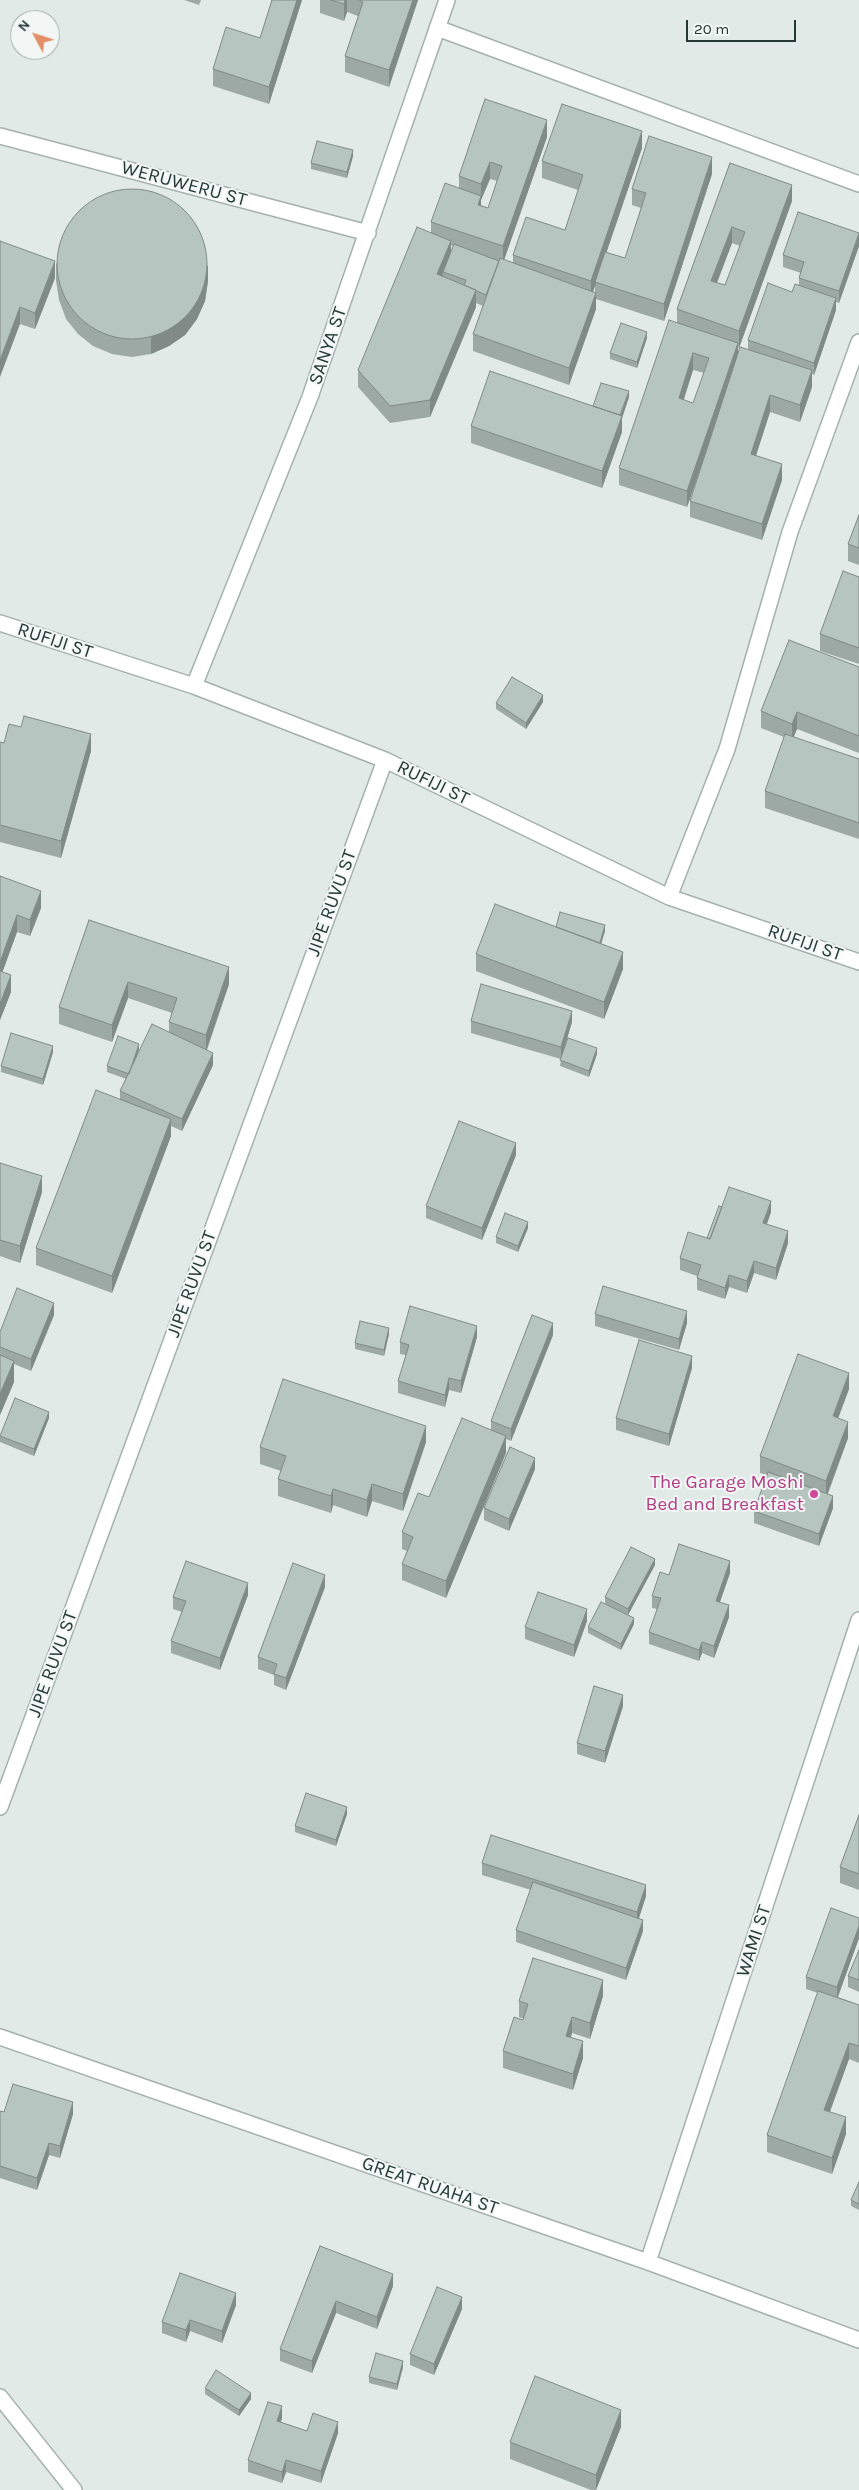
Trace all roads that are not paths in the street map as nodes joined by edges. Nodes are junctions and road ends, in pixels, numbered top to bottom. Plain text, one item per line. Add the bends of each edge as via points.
1 (447, 0) edge
2 (437, 28) junction
3 (0, 136) edge
4 (859, 184) edge
5 (368, 233) junction
6 (859, 342) edge
7 (0, 623) edge
8 (194, 686) junction
9 (385, 760) junction
10 (669, 897) junction
11 (859, 962) edge
12 (859, 1620) edge
13 (0, 1807) edge
14 (0, 2037) edge
15 (648, 2262) junction
16 (859, 2340) edge
17 (0, 2397) edge
18 (74, 2490) edge

1 - 2 street, SANYA ST
2 - 4 street
2 - 5 street, SANYA ST
3 - 5 street, WERUWERU ST
5 - 8 street, SANYA ST via 310,397
6 - 10 street via 790,532 727,749
7 - 8 street, RUFIJI ST
8 - 9 street, RUFIJI ST
9 - 10 street, RUFIJI ST
9 - 13 street, JIPE RUVU ST
10 - 11 street, RUFIJI ST
12 - 15 street, WAMI ST
14 - 15 street, GREAT RUAHA ST
15 - 16 street, GREAT RUAHA ST
17 - 18 street

